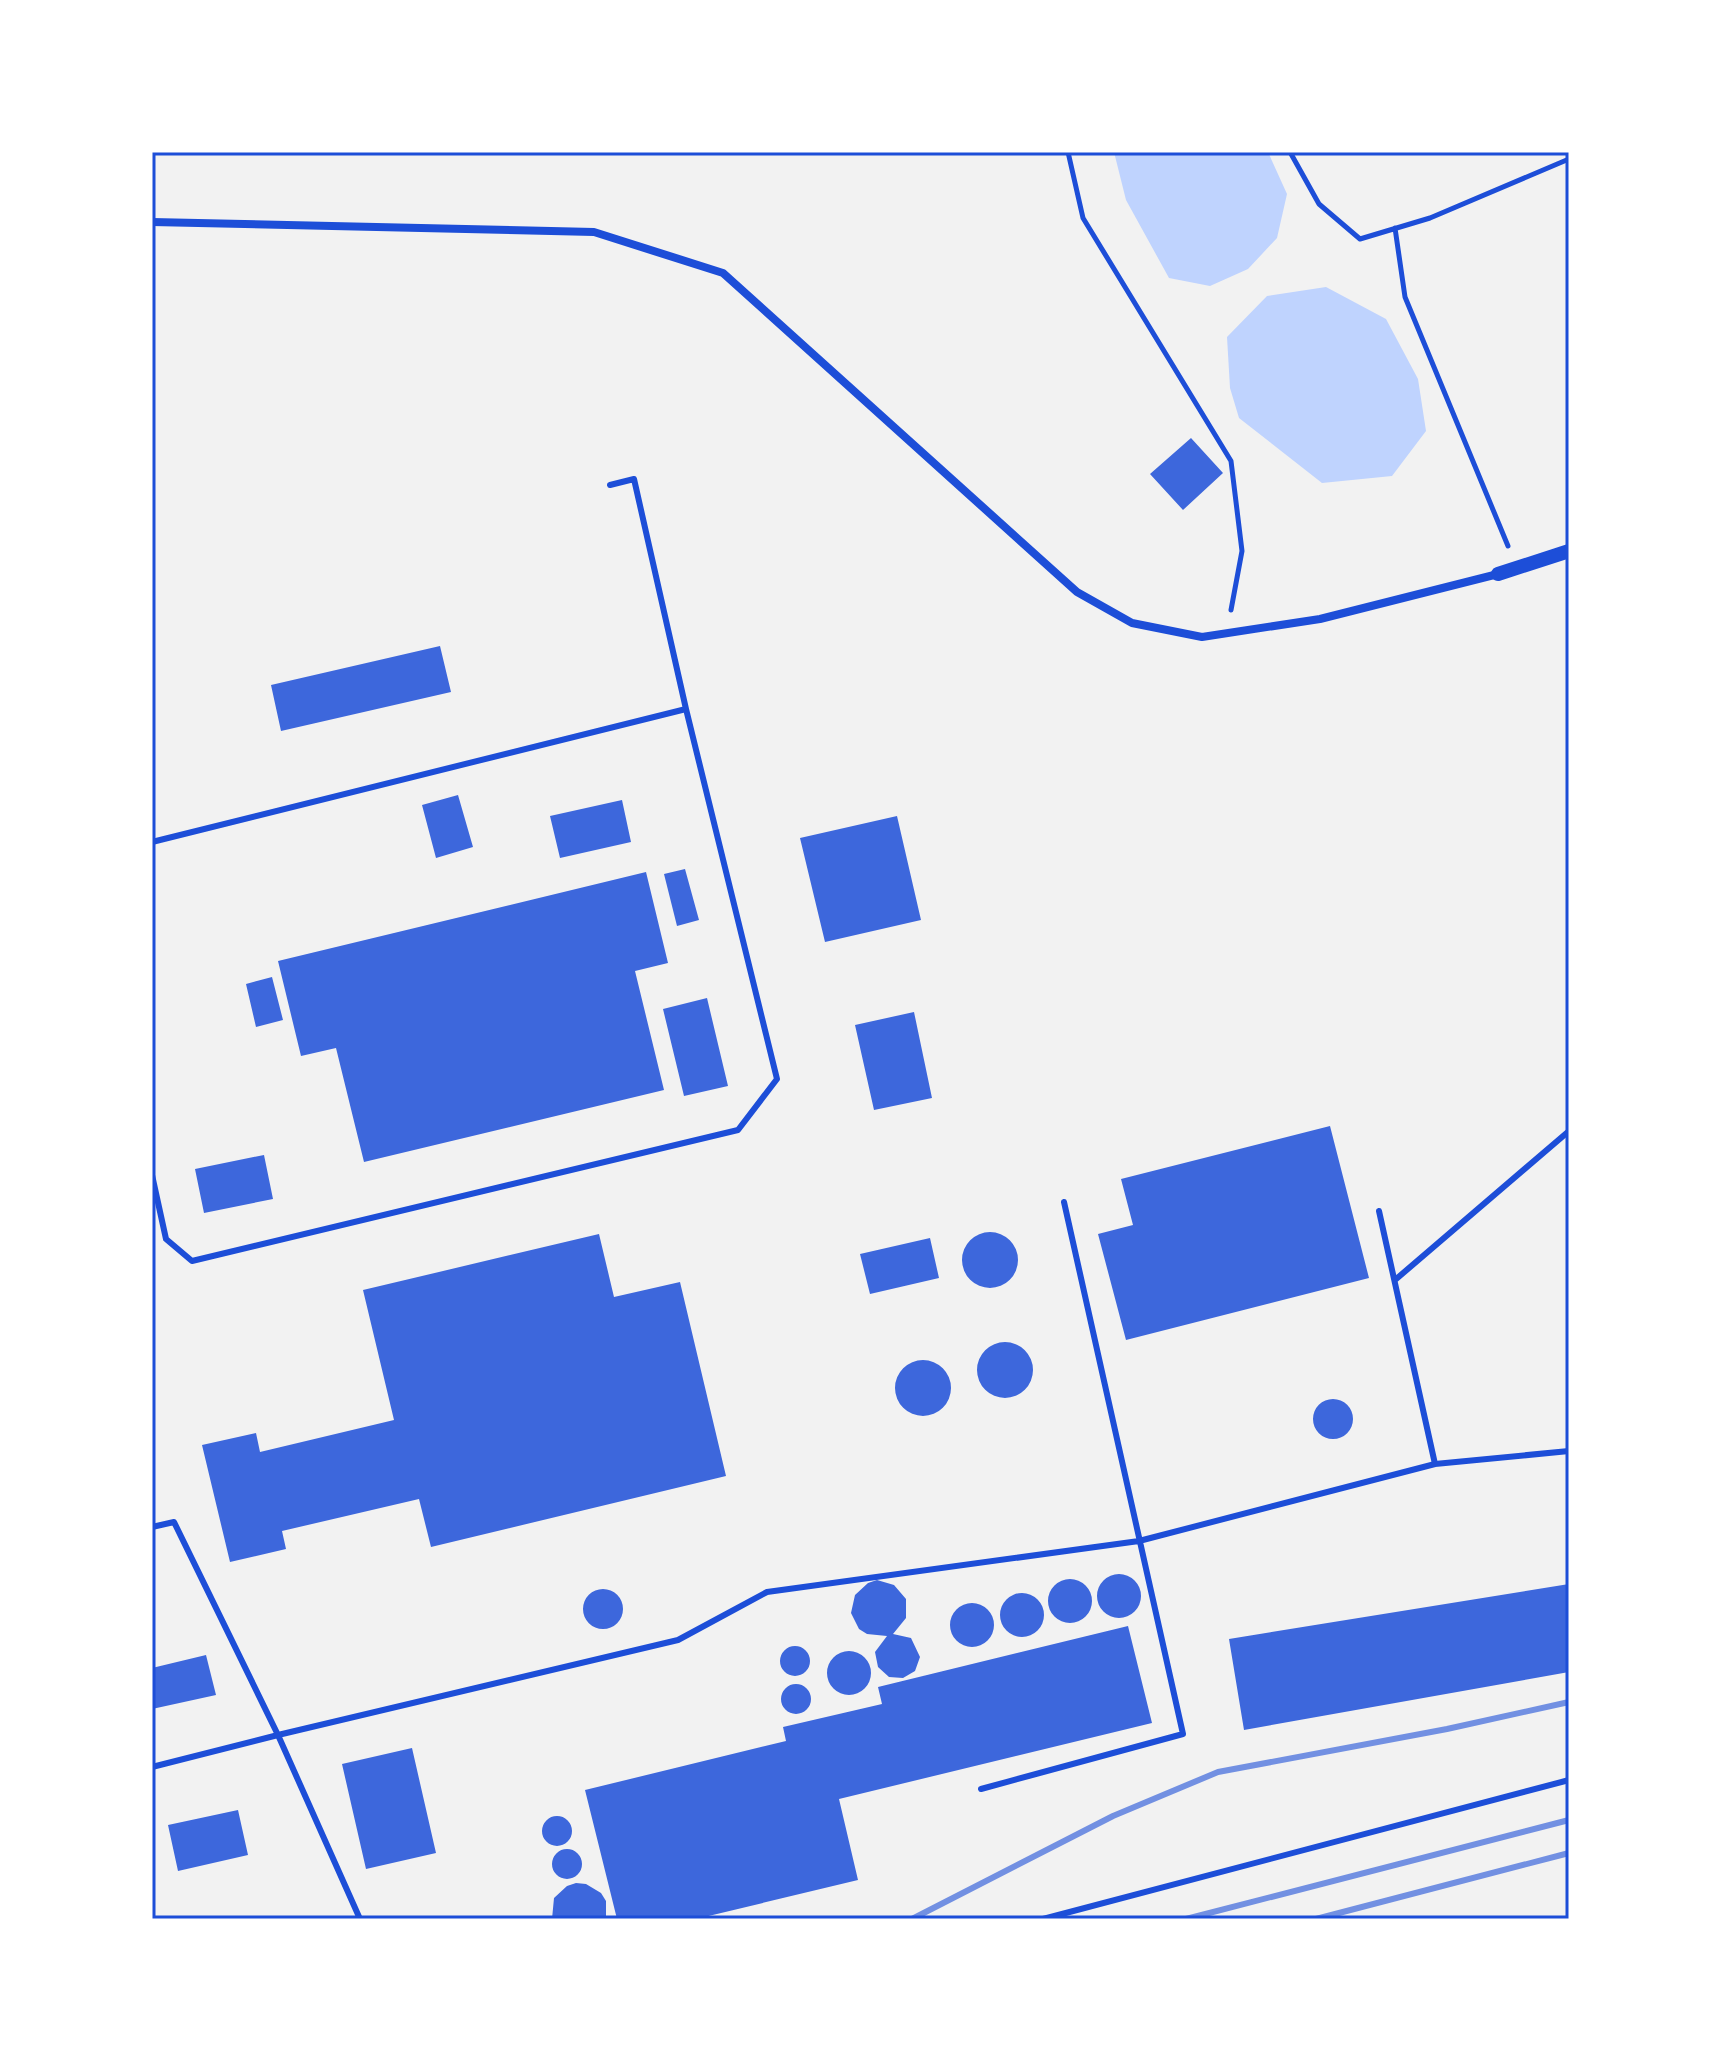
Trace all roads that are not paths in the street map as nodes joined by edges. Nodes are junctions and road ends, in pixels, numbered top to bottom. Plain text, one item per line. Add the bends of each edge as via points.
1 (152, 222) edge
2 (610, 485) dead end
3 (1569, 551) edge
4 (1498, 574) joint
5 (686, 709) junction
6 (152, 842) edge
7 (1569, 1131) edge
8 (152, 1175) edge
9 (1064, 1202) dead end
10 (1379, 1211) dead end
11 (1395, 1280) junction
12 (1569, 1451) edge
13 (1435, 1464) junction
14 (152, 1527) edge
15 (1139, 1541) junction
16 (278, 1735) junction
17 (152, 1767) edge
18 (1569, 1780) edge
19 (981, 1789) dead end
20 (360, 1919) edge
21 (1043, 1919) edge

1 - 4 street via 594,232 723,273 1077,592 1132,623 1202,637 1320,619
2 - 5 lane via 634,479
3 - 4 street
5 - 6 lane
5 - 8 lane via 777,1079 738,1130 192,1261 166,1239
7 - 11 lane
9 - 15 lane
10 - 11 lane
11 - 13 lane
12 - 13 lane
13 - 15 lane
14 - 16 lane via 174,1522
15 - 16 lane via 767,1592 678,1640
15 - 19 lane via 1183,1734
16 - 17 lane
16 - 20 lane
18 - 21 lane

